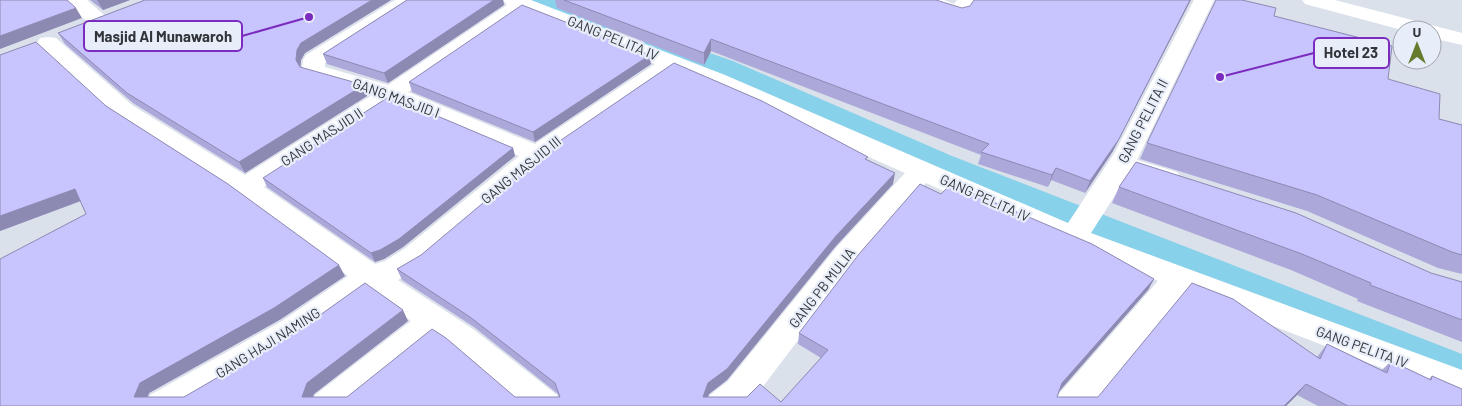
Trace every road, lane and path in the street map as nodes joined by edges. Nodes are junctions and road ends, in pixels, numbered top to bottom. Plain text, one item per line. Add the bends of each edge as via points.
1 (76, 0) edge
2 (409, 0) edge
3 (924, 0) edge
4 (1204, 0) edge
5 (1312, 0) edge
6 (517, 2) edge
7 (963, 6) edge
8 (1392, 21) edge
9 (1442, 35) edge
10 (1462, 40) edge
11 (673, 62) junction
12 (391, 93) junction
13 (537, 154) junction
14 (1122, 164) junction
15 (923, 170) junction
16 (245, 186) junction
17 (1196, 186) edge
18 (1081, 226) junction
19 (370, 276) junction
20 (1178, 279) junction
21 (434, 321) junction
22 (1462, 385) edge
23 (162, 406) edge
24 (327, 406) edge
25 (545, 406) edge
26 (722, 406) edge
27 (1070, 406) edge

1 - 16 street via 75,32 123,110
2 - 12 street, GANG MASJID I via 314,60 313,71
3 - 7 street
4 - 14 street, GANG PELITA II
5 - 8 street
6 - 11 street, GANG PELITA IV
6 - 12 street, GANG MASJID II
9 - 10 street
11 - 13 street, GANG MASJID III
11 - 15 street, GANG PELITA IV
12 - 13 street, GANG MASJID I
12 - 16 street, GANG MASJID II
13 - 19 street, GANG MASJID III via 414,257 394,270
14 - 17 street
14 - 18 street, GANG PELITA II
15 - 18 street, GANG PELITA IV
15 - 26 street, GANG PB MULIA via 846,256 740,391
16 - 19 street
18 - 20 street, GANG PELITA IV
19 - 21 street
19 - 23 street, GANG HAJI NAMING via 293,330
20 - 22 street, GANG PELITA IV
20 - 27 street
21 - 24 street
21 - 25 street via 462,338

